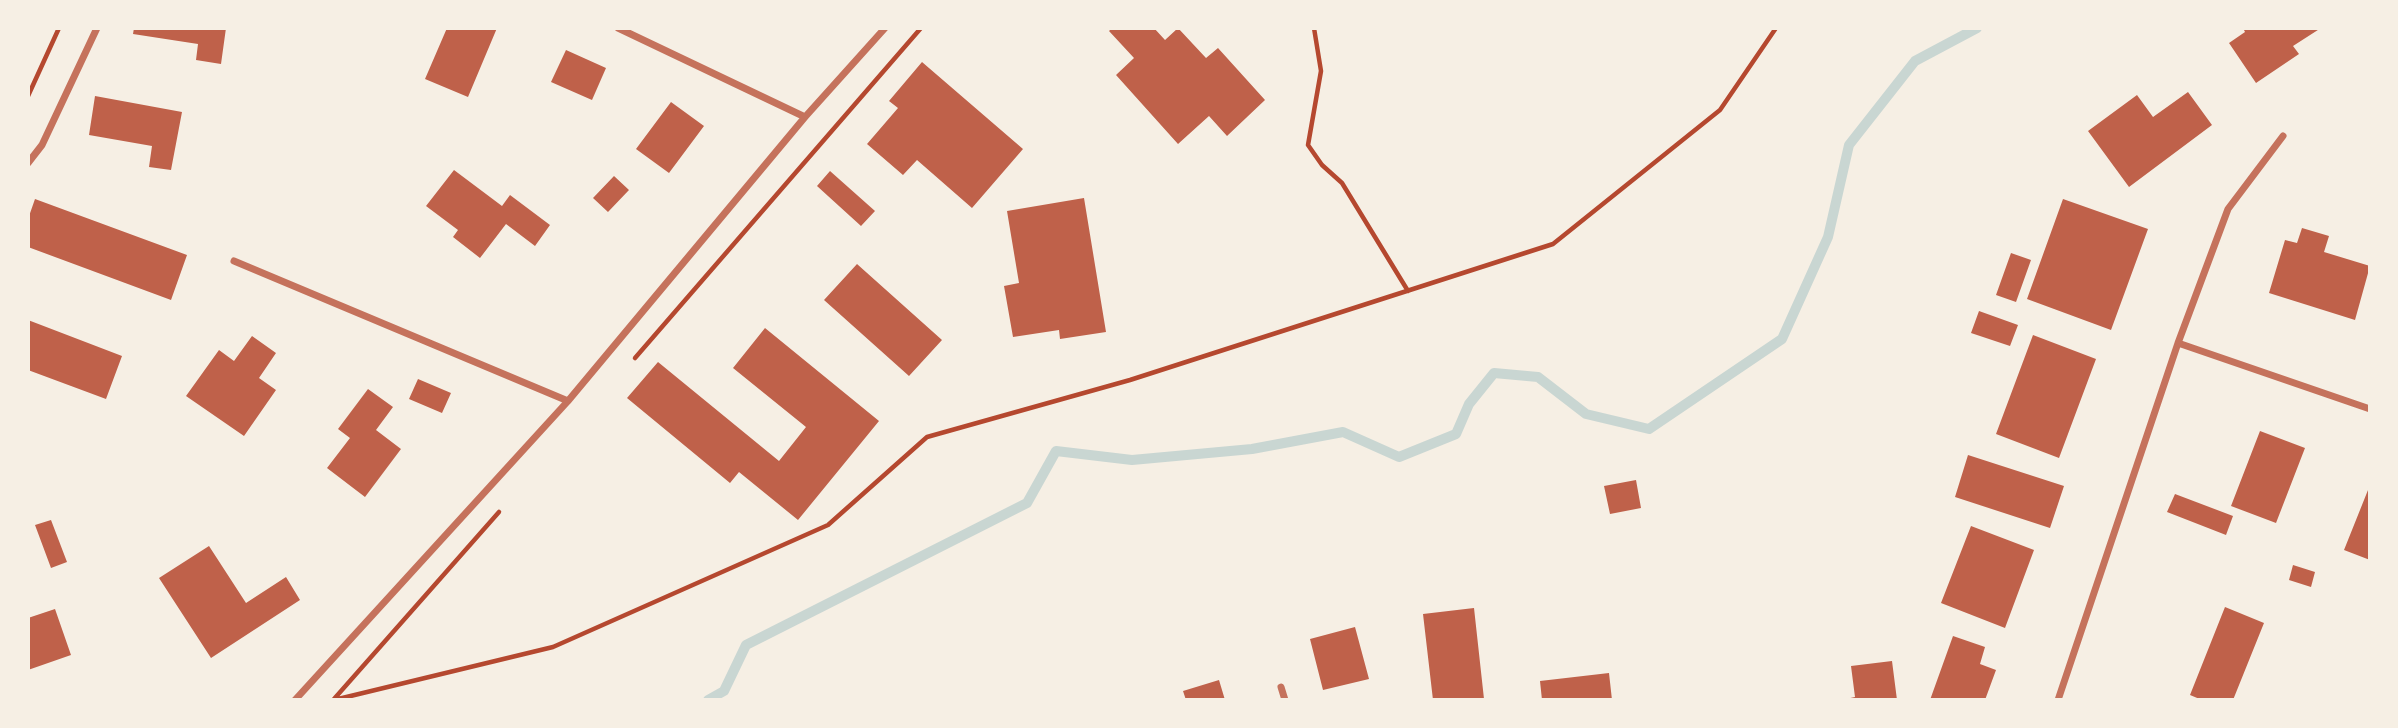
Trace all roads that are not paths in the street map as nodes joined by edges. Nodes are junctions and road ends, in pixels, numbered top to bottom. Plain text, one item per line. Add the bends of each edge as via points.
1 (97, 28) edge
2 (618, 28) edge
3 (885, 28) edge
4 (805, 117) junction
5 (2283, 136) dead end
6 (28, 163) edge
7 (234, 261) dead end
8 (2178, 343) junction
9 (568, 401) junction
10 (2370, 409) edge
11 (1281, 687) dead end
12 (295, 700) edge
13 (1285, 700) edge
14 (2059, 700) edge

1 - 6 street via 42,145
2 - 4 street
3 - 4 street
4 - 9 street
5 - 8 street via 2228,209
7 - 9 street
8 - 10 street
8 - 14 street
9 - 12 street
11 - 13 street

